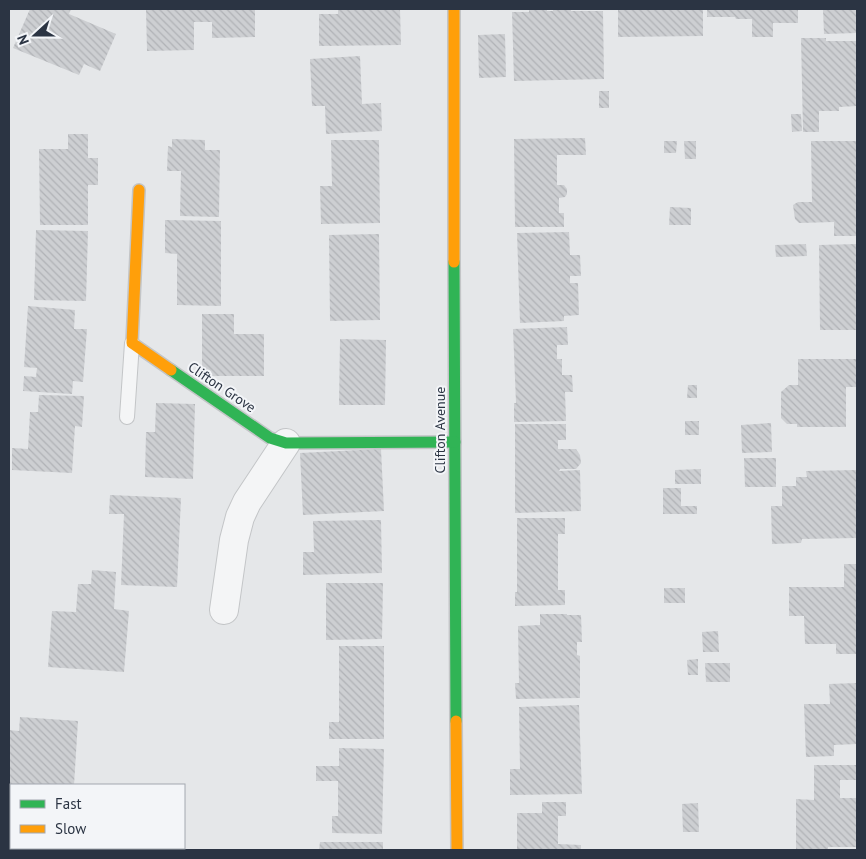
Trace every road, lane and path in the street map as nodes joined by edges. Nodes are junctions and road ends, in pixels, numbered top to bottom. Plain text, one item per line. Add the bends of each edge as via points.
1 (454, 9) edge
2 (139, 190) dead end
3 (132, 343) junction
4 (128, 417) dead end
5 (455, 442) junction
6 (286, 443) junction
7 (224, 610) dead end
8 (457, 850) edge

1 - 5 street, Clifton Avenue
2 - 3 street
3 - 4 lane
3 - 6 street, Clifton Grove via 270,438
5 - 6 street, Clifton Grove
5 - 8 street, Clifton Avenue
6 - 7 street via 246,502 240,517

